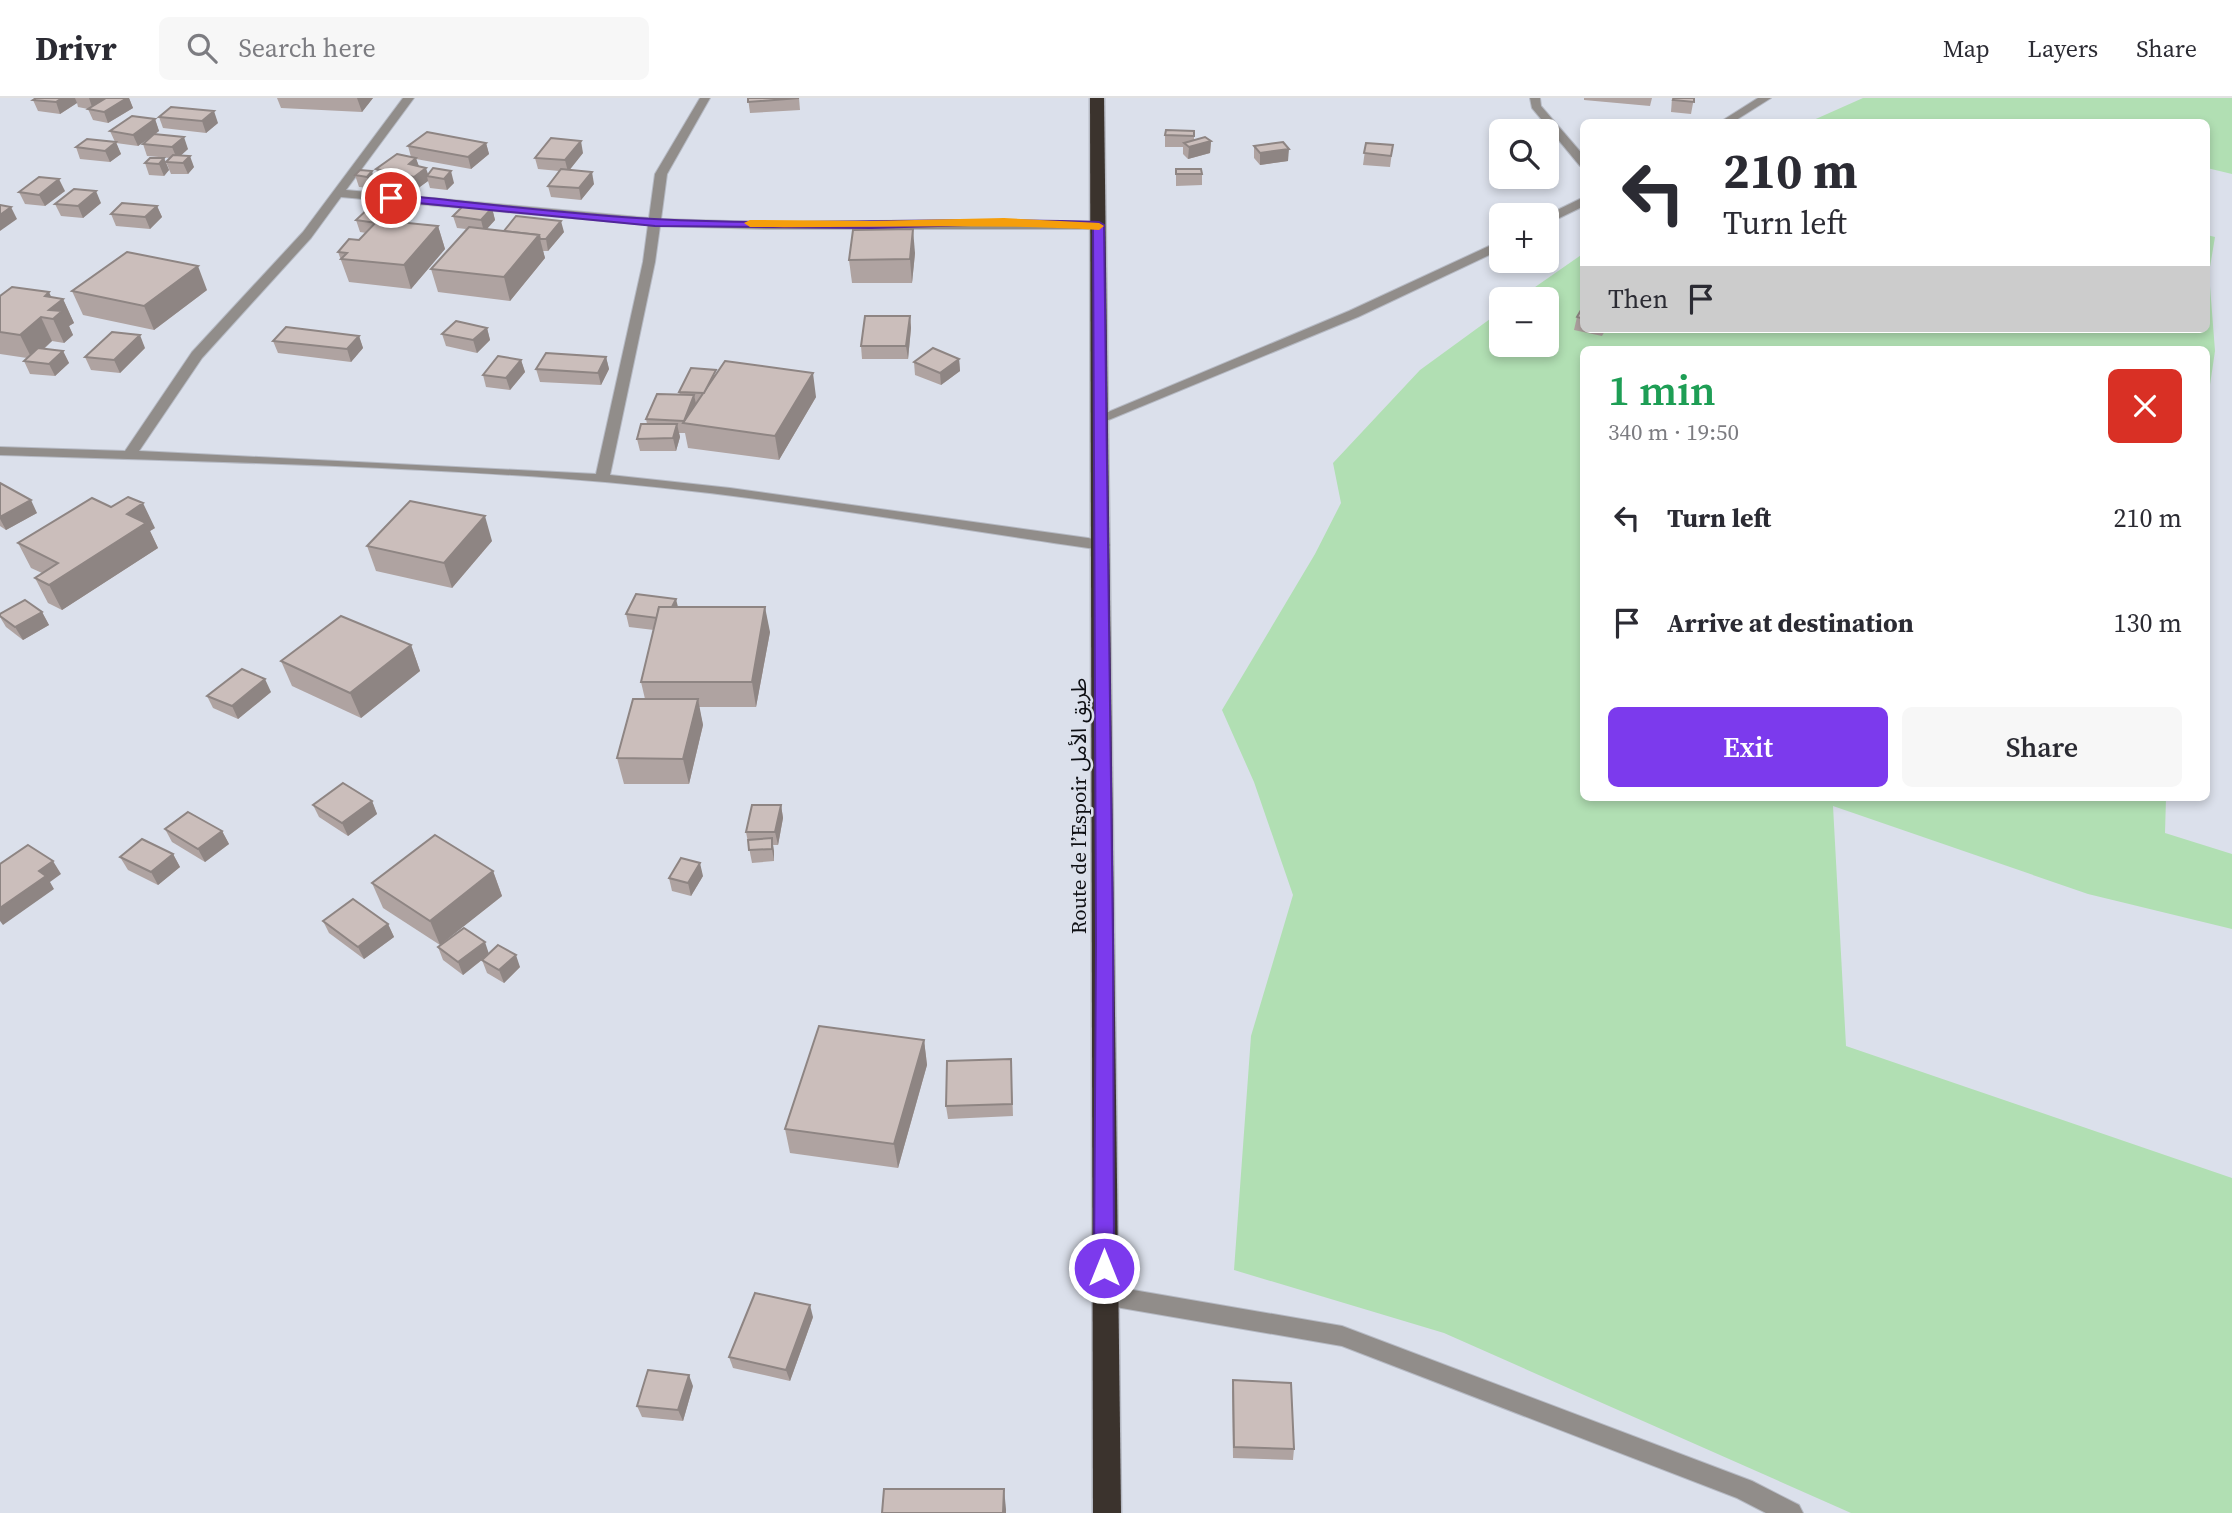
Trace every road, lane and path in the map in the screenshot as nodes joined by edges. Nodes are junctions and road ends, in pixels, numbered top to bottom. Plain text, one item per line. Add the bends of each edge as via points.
1 (409, 98) edge
2 (705, 98) edge
3 (1097, 98) edge
4 (1535, 98) edge
5 (1766, 98) edge
6 (1731, 119) edge
7 (1580, 159) edge
8 (338, 193) junction
9 (1580, 203) edge
10 (1559, 214) edge
11 (655, 222) junction
12 (1099, 225) junction
13 (1489, 251) edge
14 (1101, 418) junction
15 (0, 452) edge
16 (128, 455) junction
17 (602, 478) junction
18 (1102, 545) junction
19 (1104, 1296) junction
20 (1107, 1513) edge
21 (1791, 1513) edge

1 - 8 street
2 - 11 street via 661,174
3 - 12 highway, Route de l’Espoir طريق الأمل
4 - 7 street via 1536,106
5 - 6 street
8 - 11 street
8 - 16 street via 307,235 197,355
9 - 10 street
11 - 12 street
11 - 17 street
12 - 14 highway, Route de l’Espoir طريق الأمل
13 - 14 street
14 - 18 highway, Route de l’Espoir طريق الأمل
15 - 16 street
16 - 17 street
17 - 18 street
18 - 19 highway, Route de l’Espoir طريق الأمل
19 - 20 highway, Route de l’Espoir طريق الأمل
19 - 21 street via 1342,1336 1744,1489

